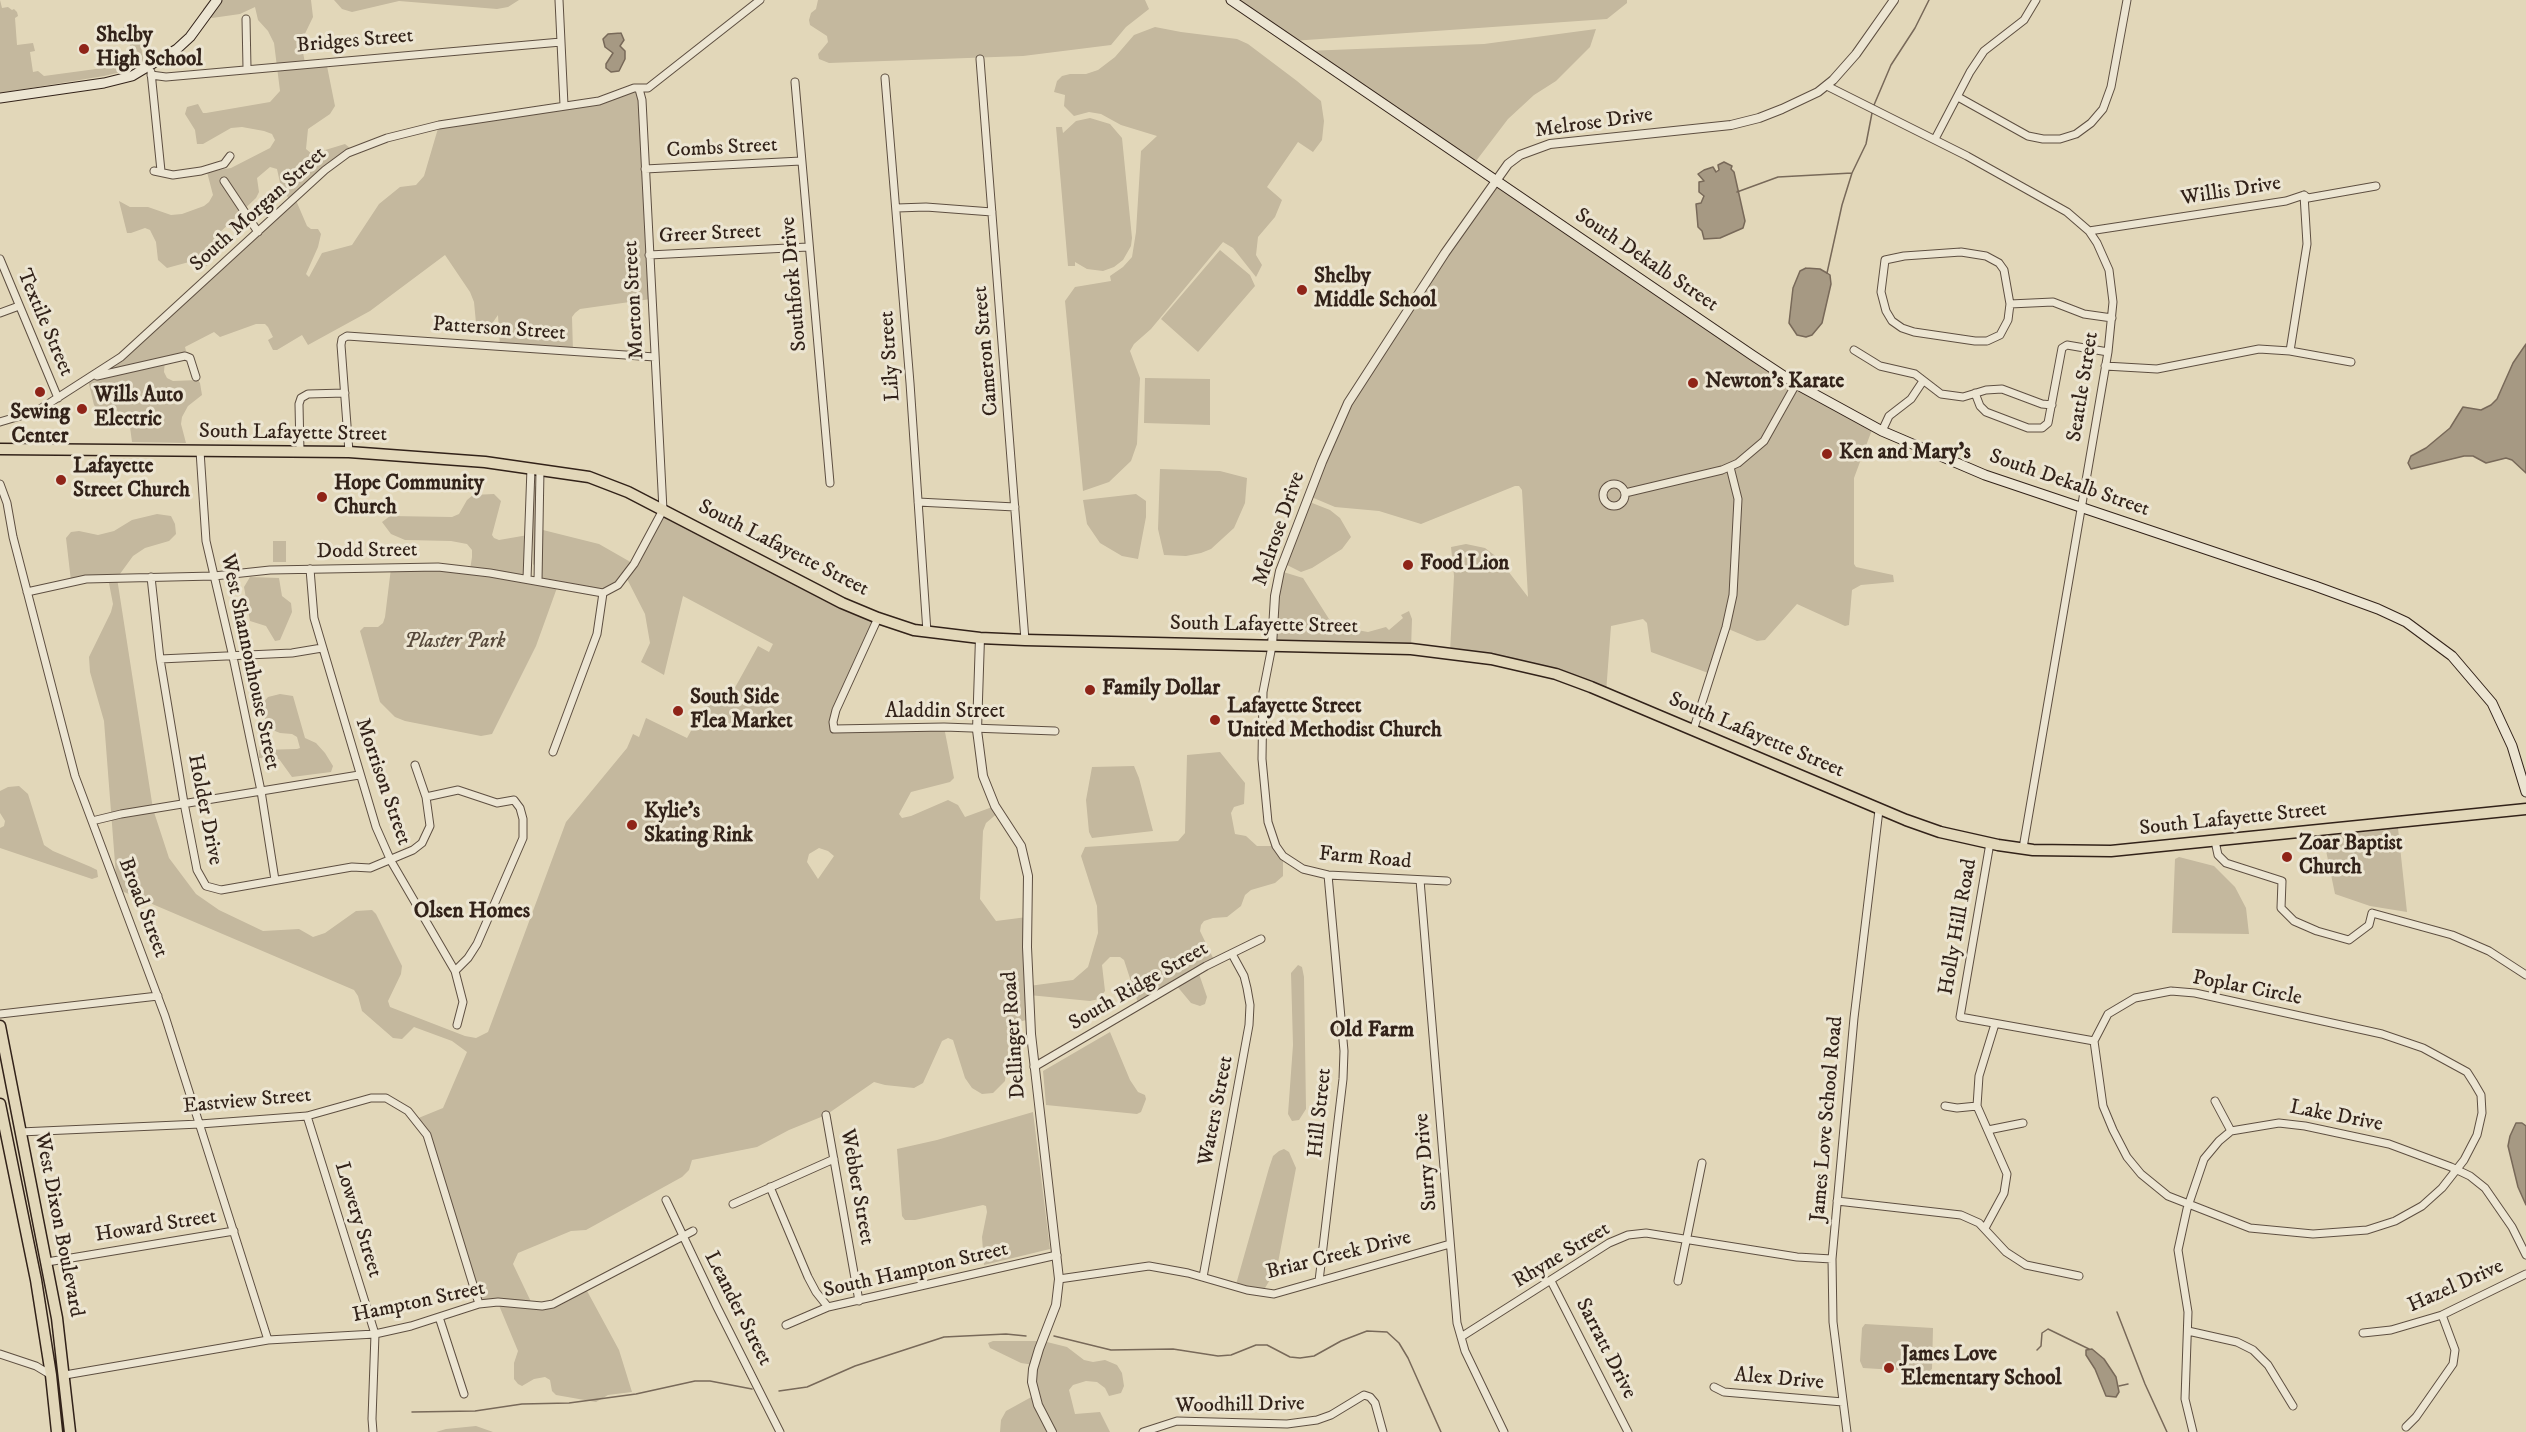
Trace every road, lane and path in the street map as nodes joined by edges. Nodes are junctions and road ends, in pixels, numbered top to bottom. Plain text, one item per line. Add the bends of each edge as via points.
1 (217, 0) edge
2 (559, 0) edge
3 (760, 0) edge
4 (1231, 0) edge
5 (1893, 0) edge
6 (2036, 0) edge
7 (2127, 0) edge
8 (246, 20) dead end
9 (561, 42) junction
10 (980, 59) dead end
11 (247, 68) junction
12 (151, 71) junction
13 (885, 78) dead end
14 (795, 82) dead end
15 (1827, 86) junction
16 (639, 89) junction
17 (1958, 97) junction
18 (0, 98) edge
19 (564, 105) junction
20 (1935, 139) junction
21 (230, 156) dead end
22 (801, 161) junction
23 (645, 169) junction
24 (1495, 180) junction
25 (224, 181) dead end
26 (2376, 186) dead end
27 (2304, 195) junction
28 (897, 208) junction
29 (992, 213) junction
30 (2088, 231) junction
31 (258, 232) junction
32 (808, 247) junction
33 (649, 255) junction
34 (0, 259) edge
35 (3, 275) edge
36 (2010, 304) junction
37 (19, 306) junction
38 (0, 313) edge
39 (2112, 318) junction
40 (1854, 350) dead end
41 (2290, 351) junction
42 (2108, 352) junction
43 (655, 357) junction
44 (2351, 362) dead end
45 (2105, 366) junction
46 (94, 376) junction
47 (196, 377) dead end
48 (1923, 381) junction
49 (1796, 384) junction
50 (345, 393) junction
51 (1975, 393) junction
52 (58, 399) junction
53 (2052, 405) junction
54 (0, 422) edge
55 (1881, 432) junction
56 (0, 449) edge
57 (200, 451) junction
58 (300, 451) junction
59 (349, 452) junction
60 (1730, 467) junction
61 (535, 469) junction
62 (830, 483) dead end
63 (0, 484) edge
64 (1625, 493) dead end
65 (918, 502) junction
66 (1015, 507) junction
67 (2081, 508) junction
68 (663, 510) junction
69 (310, 569) junction
70 (214, 576) junction
71 (152, 577) junction
72 (527, 579) junction
73 (538, 581) junction
74 (27, 592) junction
75 (603, 593) junction
76 (878, 618) junction
77 (927, 632) junction
78 (980, 638) junction
79 (1025, 640) junction
80 (1272, 646) junction
81 (322, 648) junction
82 (233, 657) junction
83 (160, 659) junction
84 (977, 728) junction
85 (1694, 730) junction
86 (1055, 731) dead end
87 (553, 752) dead end
88 (415, 765) dead end
89 (359, 775) junction
90 (261, 791) junction
91 (2526, 792) edge
92 (426, 797) junction
93 (184, 803) junction
94 (2526, 809) edge
95 (1879, 810) junction
96 (92, 821) junction
97 (2215, 842) junction
98 (1990, 843) junction
99 (2023, 848) junction
100 (391, 861) junction
101 (1328, 875) junction
102 (275, 880) junction
103 (1420, 880) junction
104 (1448, 881) dead end
105 (1261, 939) dead end
106 (1232, 954) junction
107 (455, 970) junction
108 (2526, 975) edge
109 (158, 996) junction
110 (0, 1014) edge
111 (1995, 1024) junction
112 (457, 1025) dead end
113 (0, 1026) edge
114 (2094, 1041) junction
115 (1034, 1067) junction
116 (2215, 1101) dead end
117 (0, 1104) edge
118 (1945, 1106) dead end
119 (1977, 1106) junction
120 (826, 1115) dead end
121 (308, 1116) junction
122 (200, 1124) junction
123 (2022, 1124) dead end
124 (3, 1130) edge
125 (1988, 1130) junction
126 (2231, 1131) junction
127 (20, 1132) junction
128 (834, 1159) junction
129 (1702, 1163) dead end
130 (2456, 1170) junction
131 (770, 1187) junction
132 (666, 1200) dead end
133 (1837, 1201) junction
134 (733, 1204) dead end
135 (2189, 1204) junction
136 (1985, 1228) junction
137 (234, 1231) junction
138 (693, 1231) dead end
139 (683, 1238) junction
140 (1687, 1239) junction
141 (1450, 1244) junction
142 (1057, 1255) junction
143 (2526, 1255) edge
144 (1832, 1259) junction
145 (47, 1262) junction
146 (2526, 1274) edge
147 (2079, 1275) dead end
148 (1203, 1277) junction
149 (1059, 1279) junction
150 (1319, 1281) junction
151 (1551, 1281) junction
152 (1678, 1281) dead end
153 (859, 1301) junction
154 (479, 1304) junction
155 (828, 1307) junction
156 (2442, 1315) junction
157 (439, 1317) junction
158 (786, 1326) dead end
159 (2188, 1331) junction
160 (2363, 1333) dead end
161 (375, 1334) junction
162 (1461, 1337) junction
163 (268, 1340) junction
164 (0, 1354) edge
165 (48, 1355) junction
166 (36, 1366) junction
167 (51, 1375) junction
168 (65, 1375) junction
169 (1714, 1387) dead end
170 (464, 1394) dead end
171 (1843, 1402) junction
172 (2293, 1406) dead end
173 (2406, 1427) dead end
174 (57, 1432) edge
175 (63, 1432) edge
176 (70, 1432) edge
177 (373, 1432) edge
178 (780, 1432) edge
179 (1052, 1432) edge
180 (1143, 1432) edge
181 (1383, 1432) edge
182 (1504, 1432) edge
183 (1628, 1432) edge
184 (1847, 1432) edge
185 (2193, 1432) edge

1 - 12 main road via 190,37
2 - 9 street
3 - 16 street, South Morgan Street via 652,86
4 - 24 main road, South Dekalb Street
5 - 15 street, Melrose Drive via 1856,54
6 - 17 street via 2024,20 1984,51
7 - 17 street via 2111,87 2103,109 2076,134 2060,139 2028,136
8 - 11 street
9 - 11 street, Bridges Street
9 - 19 street
10 - 29 street, Cameron Street
11 - 12 street, Bridges Street via 166,77
12 - 18 main road via 104,83
12 - 21 street via 157,171 173,175 201,171 224,164
13 - 28 street, Lily Street
14 - 22 street, Southfork Drive
15 - 20 street, Seattle Street
15 - 24 street, Melrose Drive via 1782,109 1738,123 1542,146 1514,159
16 - 19 street, South Morgan Street via 599,101
16 - 23 street, Morton Street
17 - 20 street
19 - 31 street, South Morgan Street via 440,125 364,146 332,164
20 - 30 street, Seattle Street via 2067,212
22 - 23 street, Combs Street
22 - 32 street, Southfork Drive
23 - 33 street, Morton Street
24 - 49 main road, South Dekalb Street
24 - 80 street, Melrose Drive via 1348,402 1281,571
25 - 31 street
26 - 27 street, Willis Drive via 2308,198
27 - 30 street, Willis Drive
27 - 41 street via 2307,244
28 - 29 street
28 - 65 street, Lily Street
29 - 66 street, Cameron Street
30 - 39 street, Seattle Street via 2109,270
31 - 46 street, South Morgan Street via 149,332
32 - 33 street, Greer Street
32 - 62 street, Southfork Drive
33 - 43 street, Morton Street
34 - 35 street, Textile Street
35 - 37 street, Textile Street
36 - 36 street via 2004,270 1986,256 1961,252 1904,256 1888,258 1883,266 1881,292 1886,311 1892,321 1914,332 1987,341 2004,329
36 - 39 street via 2053,302 2084,314
37 - 38 street
37 - 52 street, Textile Street
39 - 42 street, Seattle Street
40 - 48 street via 1880,366 1915,374
41 - 44 street
41 - 45 street via 2259,349 2148,370
42 - 45 street, Seattle Street
42 - 53 street via 2067,345 2062,348
43 - 50 street, Patterson Street via 347,336 342,339
43 - 68 street, Morton Street
45 - 67 street, Seattle Street
46 - 47 street via 186,356
46 - 52 street, South Morgan Street
48 - 51 street via 1941,394 1963,397
48 - 55 street via 1911,399 1889,416
49 - 55 main road, South Dekalb Street
49 - 60 street via 1764,441
50 - 58 street via 308,394 301,398
50 - 59 street
51 - 53 street via 2002,389
51 - 53 street via 1986,412 2036,430 2048,423
52 - 54 street, South Morgan Street via 32,414
55 - 67 main road, South Dekalb Street via 1985,476
56 - 57 main road, South Lafayette Street
57 - 58 main road, South Lafayette Street
57 - 70 street, West Shannonhouse Street via 206,541
58 - 59 main road, South Lafayette Street
59 - 61 main road, South Lafayette Street
60 - 64 street
60 - 85 street via 1738,499 1733,594
61 - 68 main road, South Lafayette Street via 589,477
61 - 72 street
61 - 73 street
63 - 74 street, Broad Street
65 - 66 street
65 - 77 street, Lily Street
66 - 79 street, Cameron Street
67 - 91 main road, South Dekalb Street via 2361,602 2414,627 2452,656 2492,703 2512,746
67 - 99 street, Seattle Street
68 - 75 street via 626,576
68 - 76 main road, South Lafayette Street
69 - 70 street, Dodd Street
69 - 72 street, Dodd Street via 438,567
69 - 81 street, Morrison Street via 314,618
70 - 71 street, Dodd Street
70 - 82 street, West Shannonhouse Street
71 - 74 street, Dodd Street via 86,579
71 - 83 street, Holder Drive
72 - 73 street, Dodd Street
73 - 75 street, Dodd Street
74 - 96 street, Broad Street via 65,743
75 - 87 street via 597,634
76 - 77 main road, South Lafayette Street
76 - 84 street, Aladdin Street via 836,710 834,729
77 - 78 main road, South Lafayette Street
78 - 79 main road, South Lafayette Street
78 - 84 street, Dellinger Road
79 - 80 main road, South Lafayette Street
80 - 85 main road, South Lafayette Street via 1411,649 1491,659 1557,674
80 - 101 street, Farm Road via 1261,718 1268,822 1283,856 1303,869
81 - 82 street
81 - 89 street, Morrison Street
82 - 83 street
82 - 90 street, West Shannonhouse Street
83 - 93 street, Holder Drive
84 - 86 street, Aladdin Street
84 - 115 street, Dellinger Road via 987,788 1021,846 1026,864
85 - 95 main road, South Lafayette Street
88 - 92 street, Holder Drive
89 - 90 street
89 - 100 street, Morrison Street
90 - 93 street
90 - 102 street, West Shannonhouse Street
92 - 100 street, Holder Drive via 428,834 417,847
92 - 107 street via 458,790 497,803 514,800 524,819 523,838 473,951
93 - 96 street
93 - 102 street, Holder Drive via 197,870 206,886 221,890
94 - 97 main road, South Lafayette Street
95 - 98 main road, South Lafayette Street via 1940,832
95 - 133 street, James Love School Road
96 - 109 street, Broad Street
97 - 99 main road, South Lafayette Street via 2111,851
97 - 108 street via 2218,855 2226,863 2282,881 2281,908 2294,921 2317,931 2349,940 2369,924 2372,913 2452,935 2489,951
98 - 99 main road, South Lafayette Street
98 - 111 street, Holly Hill Road via 1960,1017
100 - 102 street, Holder Drive via 369,868 352,867
100 - 107 street, Morrison Street
101 - 103 street, Farm Road
101 - 150 street, Hill Street via 1344,1079
103 - 104 street, Farm Road
103 - 141 street, Surry Drive
105 - 106 street, South Ridge Street
106 - 115 street, South Ridge Street
106 - 148 street, Waters Street via 1247,988 1249,1025
107 - 112 street, Morrison Street via 463,1002
109 - 110 street
109 - 122 street, Broad Street
111 - 114 street
111 - 119 street via 1979,1076
113 - 127 main road, West Dixon Boulevard
114 - 130 street, Poplar Circle via 2108,1014 2135,998 2171,991 2402,1039 2467,1072 2481,1095 2477,1136
114 - 135 street, Poplar Circle via 2103,1106 2127,1157 2168,1196
115 - 142 street, Dellinger Road
116 - 126 street
117 - 124 main road, West Dixon Boulevard
118 - 119 street
119 - 125 street
120 - 128 street, Webber Street
121 - 122 street, Eastview Street
121 - 154 street, Eastview Street via 379,1097 416,1119 427,1135
121 - 161 street, Lowery Street
122 - 127 street, Eastview Street
122 - 137 street, Broad Street
123 - 125 street
124 - 165 main road, West Dixon Boulevard
125 - 136 street via 2007,1174 2004,1193
126 - 130 street, Lake Drive via 2279,1123 2346,1133 2389,1144
126 - 135 street via 2204,1159
127 - 145 main road, West Dixon Boulevard
128 - 131 street
128 - 153 street, Webber Street
129 - 140 street
130 - 135 street, Poplar Circle via 2422,1206 2395,1221 2338,1234 2250,1228
130 - 143 street, Lake Drive via 2485,1188
131 - 134 street
131 - 155 street via 808,1277
132 - 139 street, Leander Street
133 - 136 street via 1952,1213
133 - 144 street, James Love School Road
135 - 159 street via 2178,1250 2187,1293
136 - 147 street via 2006,1252 2026,1265
137 - 145 street, Howard Street
137 - 163 street, Broad Street
138 - 139 street, Hampton Street
139 - 154 street, Hampton Street via 553,1304
139 - 178 street, Leander Street
140 - 144 street, Rhyne Street
140 - 151 street, Rhyne Street via 1646,1233 1628,1235
140 - 152 street
141 - 150 street, Briar Creek Drive
141 - 162 street, Surry Drive
142 - 149 street, Dellinger Road
142 - 153 street, South Hampton Street
144 - 171 street, James Love School Road via 1833,1322
145 - 168 main road, West Dixon Boulevard
146 - 156 street, Hazel Drive
148 - 149 street, Briar Creek Drive via 1149,1266
148 - 150 street, Briar Creek Drive via 1274,1294
149 - 179 street, Dellinger Road via 1056,1305 1032,1382
151 - 162 street, Rhyne Street
151 - 183 street, Sarratt Drive
153 - 155 street, South Hampton Street
154 - 157 street, Hampton Street
155 - 158 street, South Hampton Street
156 - 160 street, Hazel Drive
156 - 173 street via 2455,1350 2453,1364
157 - 161 street, Hampton Street
157 - 170 street
159 - 172 street via 2253,1350 2268,1365
159 - 185 street via 2185,1399
161 - 163 street, Hampton Street
161 - 177 street, Lowery Street
162 - 182 street, Surry Drive
163 - 168 street, Hampton Street
164 - 166 street
165 - 166 street
165 - 167 main road, West Dixon Boulevard
166 - 167 street
167 - 174 main road, West Dixon Boulevard
167 - 175 main road via 58,1385
168 - 176 main road, West Dixon Boulevard
169 - 171 street, Alex Drive via 1724,1392
171 - 184 street, James Love School Road
180 - 181 street, Woodhill Drive via 1176,1421 1287,1424 1317,1420 1364,1395 1375,1403

